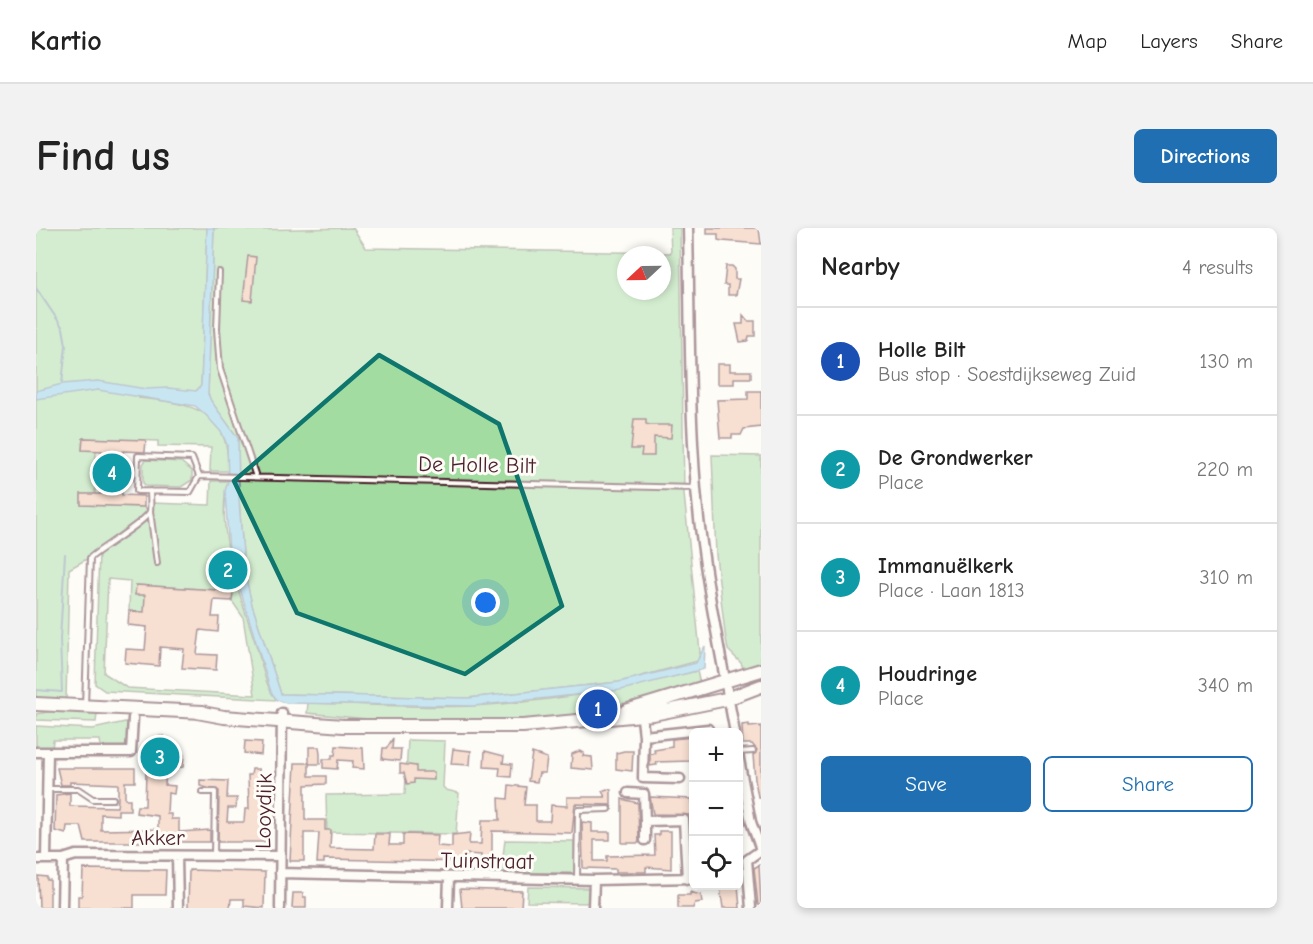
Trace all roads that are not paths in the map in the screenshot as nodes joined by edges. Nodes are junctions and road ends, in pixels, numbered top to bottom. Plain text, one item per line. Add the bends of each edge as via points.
1 (688, 228) edge
2 (219, 272) dead end
3 (199, 476) junction
4 (256, 477) junction
5 (696, 488) junction
6 (150, 491) junction
7 (150, 512) junction
8 (157, 563) dead end
9 (761, 670) edge
10 (724, 683) junction
11 (761, 686) edge
12 (727, 699) junction
13 (36, 704) edge
14 (85, 706) junction
15 (641, 711) junction
16 (133, 717) dead end
17 (282, 717) junction
18 (734, 728) edge
19 (689, 731) edge
20 (644, 736) junction
21 (753, 751) dead end
22 (36, 752) edge
23 (48, 752) junction
24 (743, 752) edge
25 (743, 774) edge
26 (680, 779) dead end
27 (48, 789) junction
28 (202, 792) dead end
29 (628, 793) dead end
30 (113, 799) dead end
31 (609, 809) dead end
32 (688, 820) edge
33 (645, 821) junction
34 (758, 835) edge
35 (689, 836) edge
36 (645, 840) dead end
37 (761, 850) edge
38 (177, 856) junction
39 (214, 856) junction
40 (280, 856) junction
41 (36, 859) edge
42 (46, 859) junction
43 (63, 859) junction
44 (280, 873) junction
45 (743, 873) edge
46 (449, 877) junction
47 (689, 878) edge
48 (577, 880) junction
49 (594, 880) junction
50 (62, 908) edge
51 (178, 908) edge
52 (280, 908) edge
53 (448, 908) edge
54 (593, 908) edge
55 (752, 908) edge

1 - 5 street
2 - 4 lane via 216,329 220,369
3 - 4 lane, De Holle Bilt
3 - 6 lane via 190,492
3 - 6 lane via 192,458 138,456 137,491
4 - 5 lane, De Holle Bilt
5 - 10 street via 708,595
6 - 7 lane
7 - 8 lane
7 - 14 lane via 90,558
9 - 10 main road
10 - 12 street
10 - 15 main road
11 - 12 main road
12 - 15 main road
12 - 18 street
13 - 14 main road
14 - 17 main road
15 - 17 main road via 523,726 382,725
15 - 20 street
16 - 23 street via 131,752
17 - 40 street, Looydijk
19 - 20 street
20 - 26 street via 643,778
21 - 24 lane
22 - 23 street
23 - 27 street
25 - 34 street
27 - 30 lane via 78,789 93,799
27 - 42 street
28 - 39 lane via 215,792
29 - 33 street via 644,794
31 - 48 lane via 578,810
32 - 33 street
32 - 35 street
33 - 36 street
34 - 37 street
37 - 45 street via 747,860
38 - 39 street, Akker
38 - 43 street, Akker via 76,855
38 - 51 street
39 - 40 street, Akker
40 - 44 street, Looydijk
41 - 42 street, Akker
42 - 43 street, Akker
43 - 50 street
44 - 46 street, Tuinstraat
44 - 52 street, Looydijk
45 - 55 street
46 - 48 street, Tuinstraat
46 - 53 street
47 - 49 street, Tuinstraat
48 - 49 street, Tuinstraat
49 - 54 street

